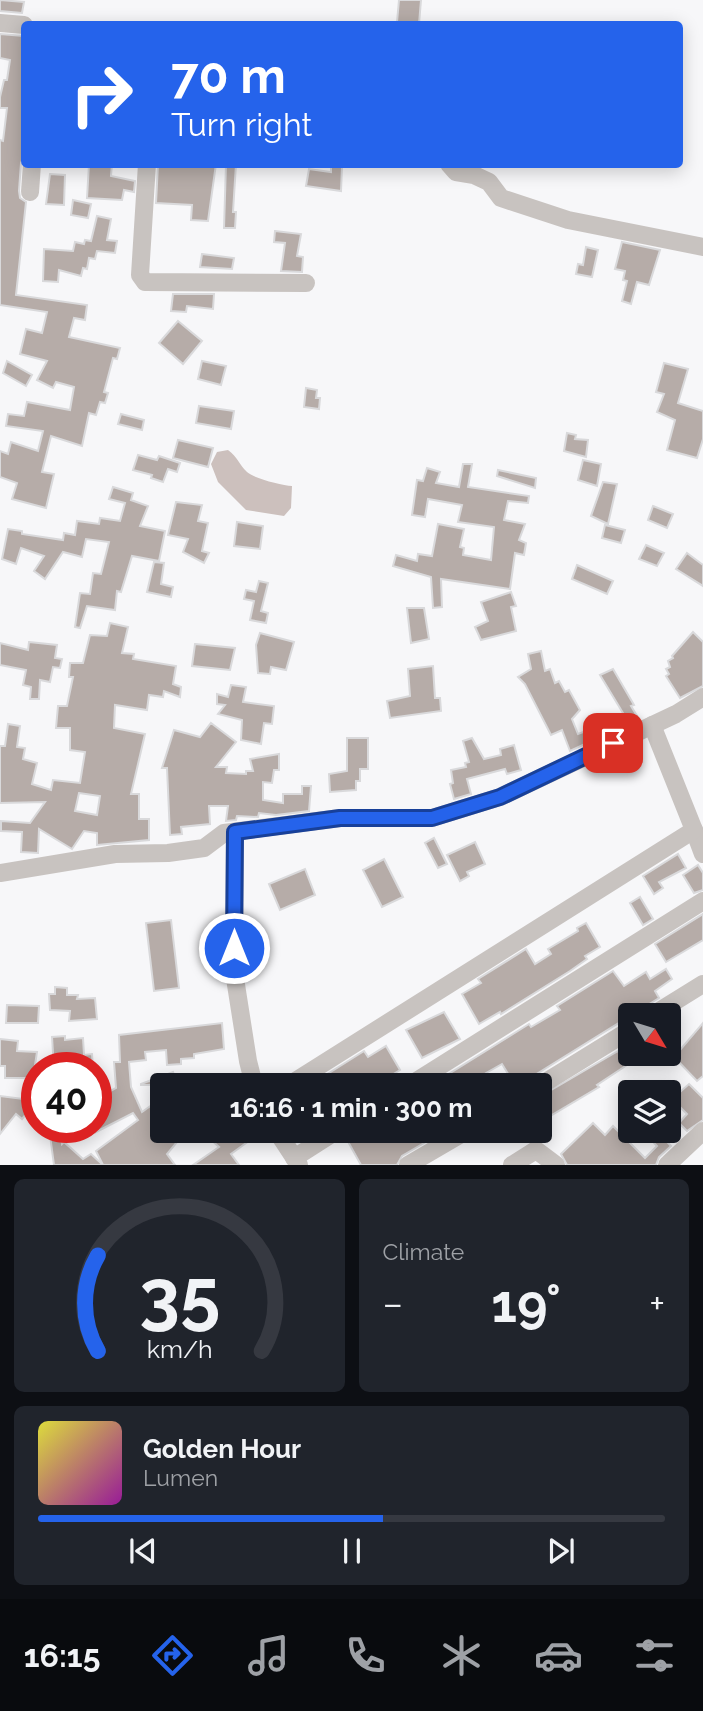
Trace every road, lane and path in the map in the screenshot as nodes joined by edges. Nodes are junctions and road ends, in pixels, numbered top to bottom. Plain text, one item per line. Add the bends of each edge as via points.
1 (0, 23) edge
2 (21, 25) edge
3 (32, 168) edge
4 (147, 168) edge
5 (452, 168) edge
6 (30, 192) dead end
7 (703, 247) edge
8 (306, 283) dead end
9 (703, 697) edge
10 (652, 725) junction
11 (694, 830) junction
12 (235, 832) junction
13 (703, 854) edge
14 (0, 873) edge
15 (703, 901) edge
16 (703, 984) edge
17 (672, 1003) edge
18 (618, 1037) edge
19 (251, 1073) edge
20 (308, 1073) edge
21 (429, 1073) edge
22 (552, 1078) edge
23 (703, 1131) edge
24 (285, 1143) edge
25 (321, 1143) edge
26 (446, 1143) edge
27 (297, 1162) edge
28 (408, 1165) edge
29 (512, 1165) edge
30 (556, 1165) edge
31 (667, 1165) edge

1 - 2 street
3 - 6 street
4 - 8 street via 140,275 145,282
5 - 7 street via 489,182 501,198 568,220
9 - 10 street
10 - 11 street
10 - 12 street via 500,797 432,818 340,818
11 - 13 street
11 - 20 street
12 - 14 street via 224,833 204,848 115,854
12 - 19 street via 234,972
15 - 21 street
16 - 17 street
18 - 22 street
23 - 31 street
24 - 27 street
25 - 27 street
26 - 28 street
29 - 30 street via 536,1150

